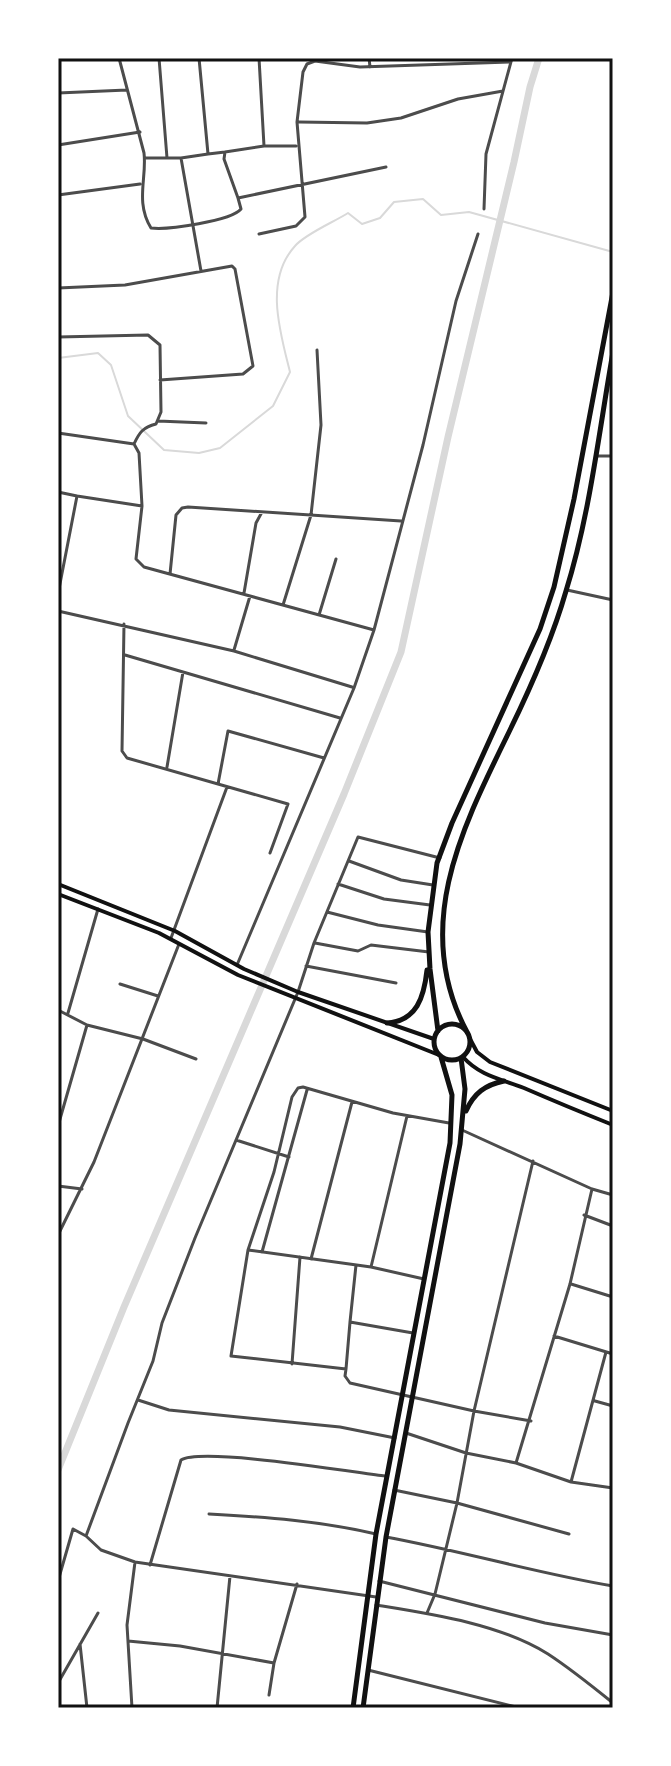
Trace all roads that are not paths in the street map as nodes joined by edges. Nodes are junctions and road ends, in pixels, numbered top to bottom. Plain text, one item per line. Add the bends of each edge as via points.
1 (119, 58) edge
2 (159, 58) edge
3 (199, 58) edge
4 (259, 58) edge
5 (369, 58) edge
6 (511, 60) edge
7 (370, 67) junction
8 (127, 90) junction
9 (503, 91) junction
10 (58, 93) edge
11 (297, 122) junction
12 (140, 132) junction
13 (58, 145) edge
14 (264, 146) junction
15 (298, 146) junction
16 (225, 152) junction
17 (208, 154) junction
18 (145, 158) junction
19 (167, 158) junction
20 (181, 158) junction
21 (386, 167) dead end
22 (140, 184) junction
23 (304, 184) junction
24 (58, 195) edge
25 (238, 198) junction
26 (484, 209) dead end
27 (191, 224) junction
28 (259, 234) dead end
29 (478, 234) dead end
30 (201, 271) junction
31 (58, 288) edge
32 (613, 292) edge
33 (58, 337) edge
34 (317, 350) dead end
35 (613, 352) edge
36 (160, 380) junction
37 (605, 398) junction
38 (613, 399) edge
39 (158, 421) junction
40 (206, 423) dead end
41 (58, 433) edge
42 (134, 444) junction
43 (594, 456) junction
44 (613, 456) edge
45 (58, 492) edge
46 (77, 496) junction
47 (142, 506) junction
48 (262, 512) junction
49 (311, 515) junction
50 (403, 522) junction
51 (336, 559) dead end
52 (58, 561) edge
53 (64, 562) junction
54 (170, 574) junction
55 (567, 590) junction
56 (58, 594) edge
57 (244, 594) junction
58 (250, 596) junction
59 (613, 600) edge
60 (283, 605) junction
61 (58, 611) edge
62 (319, 615) junction
63 (124, 624) junction
64 (374, 630) junction
65 (234, 651) junction
66 (125, 655) junction
67 (183, 672) junction
68 (354, 688) junction
69 (340, 718) junction
70 (324, 758) junction
71 (167, 768) junction
72 (218, 784) junction
73 (227, 787) junction
74 (270, 853) dead end
75 (440, 858) junction
76 (347, 860) junction
77 (58, 884) edge
78 (338, 884) junction
79 (433, 885) junction
80 (58, 894) edge
81 (430, 905) junction
82 (98, 909) junction
83 (327, 912) junction
84 (175, 931) junction
85 (428, 932) junction
86 (170, 939) junction
87 (314, 943) junction
88 (179, 944) junction
89 (429, 952) junction
90 (237, 965) junction
91 (306, 966) junction
92 (396, 983) dead end
93 (120, 984) dead end
94 (298, 992) junction
95 (158, 996) junction
96 (295, 999) junction
97 (58, 1010) edge
98 (68, 1013) junction
99 (387, 1023) junction
100 (87, 1025) junction
101 (438, 1031) junction
102 (468, 1034) junction
103 (143, 1039) junction
104 (434, 1039) junction
105 (440, 1056) junction
106 (462, 1058) junction
107 (196, 1059) dead end
108 (504, 1081) junction
109 (307, 1089) junction
110 (352, 1102) junction
111 (613, 1111) edge
112 (407, 1116) junction
113 (452, 1123) junction
114 (613, 1125) edge
115 (58, 1126) edge
116 (462, 1127) junction
117 (236, 1140) junction
118 (279, 1154) junction
119 (289, 1157) junction
120 (533, 1161) junction
121 (58, 1186) edge
122 (82, 1189) junction
123 (592, 1189) junction
124 (613, 1195) edge
125 (584, 1215) junction
126 (613, 1226) edge
127 (58, 1235) edge
128 (248, 1250) junction
129 (262, 1252) junction
130 (300, 1257) junction
131 (311, 1259) junction
132 (356, 1265) junction
133 (371, 1267) junction
134 (424, 1279) junction
135 (570, 1284) junction
136 (613, 1297) edge
137 (350, 1322) junction
138 (414, 1333) junction
139 (554, 1336) junction
140 (606, 1352) junction
141 (613, 1354) edge
142 (292, 1364) junction
143 (346, 1369) junction
144 (402, 1395) junction
145 (413, 1397) junction
146 (137, 1400) junction
147 (595, 1401) junction
148 (613, 1406) edge
149 (474, 1411) junction
150 (531, 1421) junction
151 (406, 1433) junction
152 (395, 1438) junction
153 (466, 1453) junction
154 (516, 1463) junction
155 (386, 1476) junction
156 (571, 1482) junction
157 (613, 1488) edge
158 (394, 1490) junction
159 (457, 1503) junction
160 (209, 1514) dead end
161 (376, 1534) junction
162 (569, 1534) dead end
163 (86, 1536) junction
164 (386, 1537) junction
165 (445, 1548) junction
166 (135, 1562) junction
167 (150, 1565) junction
168 (230, 1575) junction
169 (58, 1581) edge
170 (379, 1581) junction
171 (297, 1584) junction
172 (613, 1586) edge
173 (435, 1594) junction
174 (368, 1595) junction
175 (377, 1597) junction
176 (376, 1605) junction
177 (98, 1613) dead end
178 (427, 1613) junction
179 (613, 1635) edge
180 (128, 1641) junction
181 (80, 1644) junction
182 (223, 1653) junction
183 (274, 1663) junction
184 (367, 1670) junction
185 (58, 1683) edge
186 (269, 1695) dead end
187 (613, 1703) edge
188 (87, 1708) edge
189 (132, 1708) edge
190 (217, 1708) edge
191 (353, 1708) edge
192 (363, 1708) edge
193 (520, 1708) edge

1 - 8 street
2 - 19 street
3 - 17 street
4 - 14 street
5 - 7 street
6 - 7 street
6 - 9 street
7 - 11 street via 307,64
8 - 10 street
8 - 12 street
9 - 11 street via 401,118
9 - 26 street via 486,154
11 - 15 street
12 - 13 street
12 - 18 street
14 - 15 street
14 - 16 street
15 - 23 street
16 - 17 street
16 - 25 street
17 - 20 street
18 - 19 street
18 - 22 street
19 - 20 street
20 - 27 street
21 - 23 street
22 - 24 street
22 - 27 street via 151,228
23 - 25 street
23 - 28 street via 302,223
25 - 27 street via 241,209 235,215
27 - 30 street
29 - 50 street via 456,301
30 - 31 street via 125,285
30 - 36 street via 226,265 235,269 253,366 243,374
32 - 75 highway via 554,587
33 - 36 street via 148,335 160,345
34 - 49 street via 321,425
35 - 37 highway
36 - 39 street
37 - 38 street
37 - 43 highway
39 - 40 street
39 - 42 street via 139,433
41 - 42 street
42 - 47 street
43 - 44 street
43 - 55 highway
45 - 46 street
46 - 47 street
46 - 53 street
47 - 54 street via 136,559 144,567
48 - 49 street
48 - 54 street via 182,508 176,515
48 - 57 street
49 - 50 street
49 - 60 street
50 - 64 street
51 - 62 street
52 - 53 street
53 - 56 street
54 - 57 street
55 - 59 street
55 - 102 highway via 451,866 443,912 443,966 451,1000
57 - 58 street
58 - 60 street
58 - 65 street
60 - 62 street
61 - 63 street
62 - 64 street
63 - 65 street
63 - 66 street
64 - 68 street
65 - 68 street
66 - 67 street
66 - 71 street via 122,751 127,758
67 - 69 street
67 - 71 street
68 - 69 street
69 - 70 street
70 - 72 street via 228,731
70 - 90 street
71 - 72 street
72 - 73 street
73 - 74 street via 288,804
73 - 84 street
75 - 76 street via 358,837
75 - 79 highway
76 - 78 street
76 - 79 street via 401,880
77 - 84 main road
78 - 81 street via 384,899
78 - 83 street
79 - 81 highway
80 - 82 main road
81 - 85 highway
82 - 86 main road
82 - 98 street
83 - 85 street
83 - 87 street
84 - 86 street
84 - 90 main road
85 - 89 highway
86 - 88 main road
87 - 89 street via 358,951 371,945
87 - 91 street
88 - 95 street
88 - 96 main road
89 - 99 highway via 420,1004 409,1017
89 - 101 highway
90 - 94 main road
91 - 92 street
91 - 94 street
93 - 95 street
94 - 96 street
94 - 99 main road
95 - 103 street
96 - 105 main road
96 - 117 street
97 - 98 street
98 - 100 street
99 - 104 main road
100 - 103 street
100 - 115 street
101 - 102 highway via 452,1024
101 - 104 highway
102 - 106 highway via 469,1048
102 - 111 main road via 477,1052 490,1062
103 - 107 street
103 - 122 street
104 - 105 highway
105 - 106 highway
105 - 113 highway via 451,1088
106 - 108 main road
106 - 116 highway
108 - 114 main road
108 - 116 highway via 477,1093
109 - 110 street
109 - 118 street via 295,1091
109 - 119 street
110 - 112 street
110 - 131 street
112 - 113 street
112 - 133 street
113 - 134 highway
116 - 120 street
116 - 145 highway
117 - 118 street
117 - 146 street via 162,1323
118 - 119 street
118 - 128 street
119 - 129 street
120 - 123 street
120 - 149 street
121 - 122 street
122 - 127 street
123 - 124 street
123 - 125 street
125 - 126 street
125 - 135 street
128 - 129 street
128 - 142 street via 231,1356
129 - 130 street
130 - 131 street
130 - 142 street
131 - 132 street
132 - 133 street
132 - 137 street
133 - 134 street
134 - 138 highway
135 - 136 street
135 - 139 street
137 - 138 street
137 - 143 street
138 - 144 highway
139 - 140 street
139 - 150 street
140 - 141 street
140 - 147 street
142 - 143 street
143 - 144 street via 350,1383
144 - 145 street
144 - 152 highway
145 - 149 street
145 - 151 highway
146 - 152 street via 169,1410 340,1427
146 - 163 street
147 - 148 street
147 - 156 street
149 - 150 street
149 - 153 street
150 - 154 street
151 - 153 street
151 - 158 highway
152 - 155 highway
153 - 154 street
153 - 159 street
154 - 156 street
155 - 161 highway
155 - 167 street via 189,1455 181,1460
156 - 157 street
158 - 159 street
158 - 164 highway
159 - 162 street
159 - 165 street
160 - 161 street
161 - 174 highway
163 - 166 street via 101,1550
163 - 169 street via 73,1529
164 - 165 street
164 - 170 highway
165 - 172 street
165 - 173 street
166 - 167 street
166 - 180 street
167 - 168 street
168 - 171 street
168 - 182 street
170 - 173 street
170 - 175 highway
171 - 174 street
171 - 183 street
173 - 178 street
173 - 179 street
174 - 175 street
174 - 191 highway
175 - 176 highway
176 - 178 street
176 - 184 highway
177 - 181 street
178 - 187 street via 547,1653
180 - 182 street
180 - 189 street
181 - 185 street
181 - 188 street
182 - 183 street
182 - 190 street
183 - 186 street
184 - 192 highway
184 - 193 street

